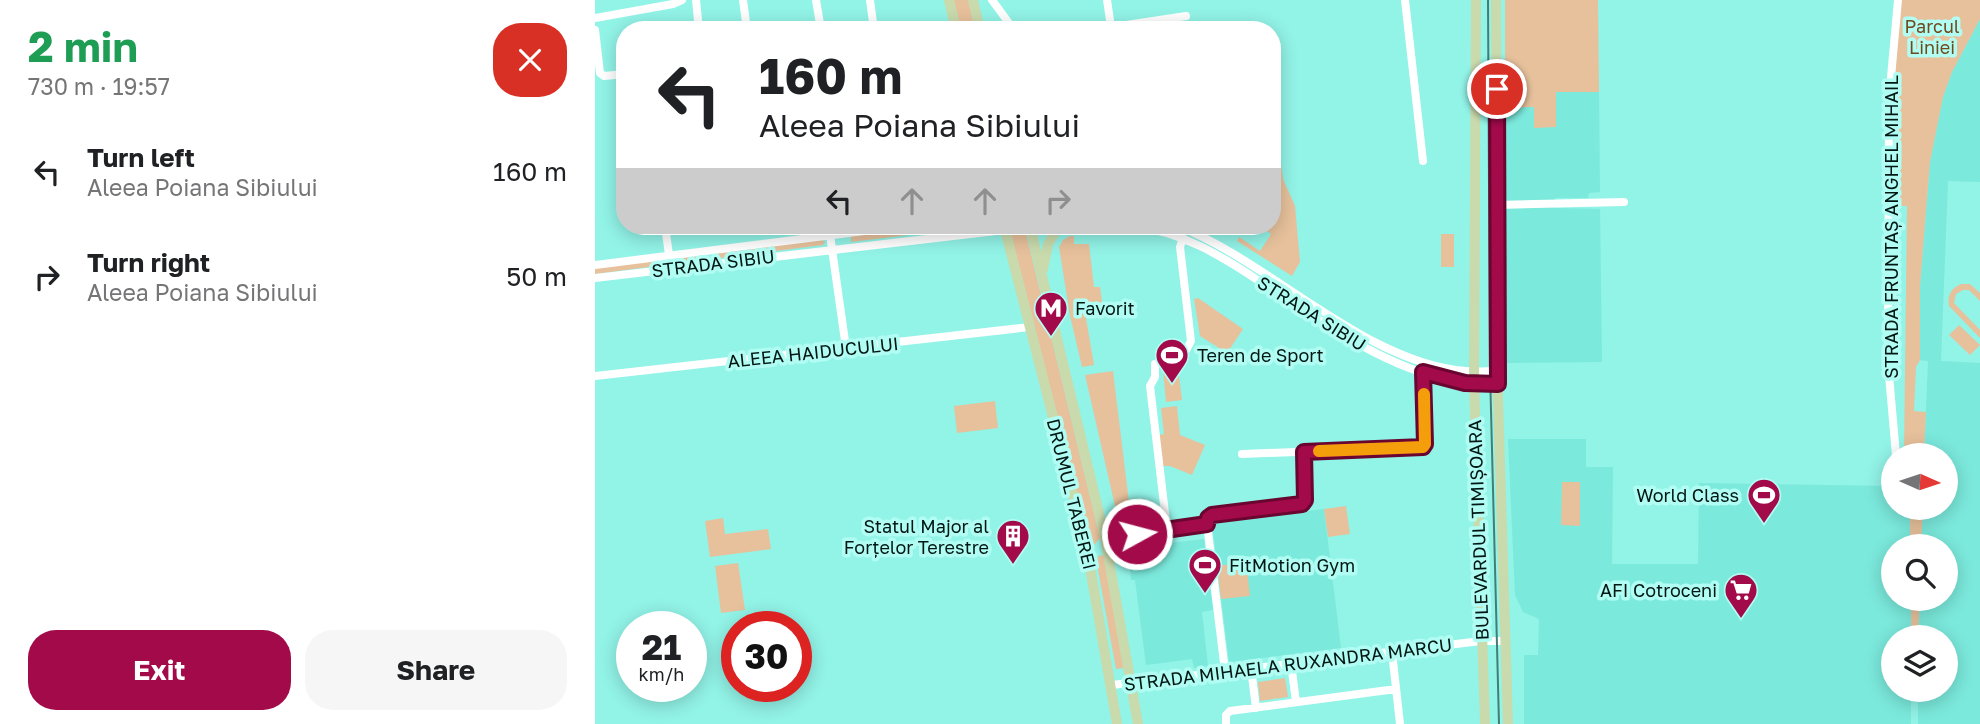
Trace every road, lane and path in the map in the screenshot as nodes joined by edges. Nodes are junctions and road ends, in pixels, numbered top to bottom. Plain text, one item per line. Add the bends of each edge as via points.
1 (682, 0) edge
2 (696, 0) edge
3 (743, 0) edge
4 (816, 0) edge
5 (870, 0) edge
6 (949, 0) edge
7 (973, 0) edge
8 (992, 0) edge
9 (1107, 0) edge
10 (1405, 0) edge
11 (1476, 0) edge
12 (1496, 0) edge
13 (1898, 0) edge
14 (1186, 16) dead end
15 (595, 18) edge
16 (698, 21) edge
17 (746, 21) edge
18 (820, 21) edge
19 (872, 21) edge
20 (954, 21) edge
21 (978, 21) edge
22 (1007, 21) edge
23 (1110, 21) edge
24 (1152, 21) edge
25 (595, 30) edge
26 (1476, 49) junction
27 (1496, 49) junction
28 (616, 75) edge
29 (1423, 162) dead end
30 (1624, 202) dead end
31 (1476, 205) junction
32 (1497, 205) junction
33 (666, 235) edge
34 (829, 235) joint
35 (941, 235) edge
36 (1006, 235) edge
37 (1032, 235) edge
38 (1054, 235) edge
39 (1167, 235) edge
40 (1198, 235) edge
41 (1183, 239) junction
42 (832, 249) junction
43 (712, 250) junction
44 (669, 255) junction
45 (714, 263) junction
46 (595, 265) edge
47 (595, 278) edge
48 (1042, 278) junction
49 (1030, 327) junction
50 (846, 348) junction
51 (1498, 371) junction
52 (1423, 372) junction
53 (595, 376) edge
54 (1474, 377) junction
55 (1498, 384) junction
56 (1895, 443) edge
57 (1304, 452) junction
58 (1242, 454) dead end
59 (1207, 524) junction
60 (1167, 530) junction
61 (1106, 542) junction
62 (1087, 550) junction
63 (1481, 641) junction
64 (1506, 641) junction
65 (1392, 652) junction
66 (1291, 663) junction
67 (1251, 668) junction
68 (1225, 671) junction
69 (1131, 682) junction
70 (1112, 684) junction
71 (1396, 689) junction
72 (1296, 702) junction
73 (1256, 708) junction
74 (1118, 724) edge
75 (1138, 724) edge
76 (1226, 724) edge
77 (1400, 724) edge
78 (1485, 724) edge
79 (1508, 724) edge

1 - 15 street
2 - 16 street
3 - 17 street
4 - 18 street
5 - 19 street
6 - 20 main road
7 - 21 main road
8 - 22 street
9 - 23 street
10 - 29 street
11 - 26 main road, BULEVARDUL TIMIȘOARA
12 - 27 main road, BULEVARDUL TIMIȘOARA
13 - 56 street, STRADA FRUNTAȘ ANGHEL MIHAIL via 1889,99 1888,363
14 - 24 street
25 - 28 street via 600,72
26 - 27 main road
26 - 31 main road, BULEVARDUL TIMIȘOARA
27 - 32 main road, BULEVARDUL TIMIȘOARA
30 - 32 street
31 - 32 main road
31 - 54 main road, BULEVARDUL TIMIȘOARA
32 - 51 main road, BULEVARDUL TIMIȘOARA
33 - 44 street
34 - 42 street
34 - 43 street, STRADA SIBIU
35 - 42 street, STRADA SIBIU
36 - 49 main road, DRUMUL TABEREI
37 - 48 main road, DRUMUL TABEREI
38 - 48 main road
39 - 41 street, STRADA SIBIU
40 - 54 street, STRADA SIBIU via 1388,348
41 - 52 street, STRADA SIBIU via 1220,255 1360,344
41 - 60 street via 1180,247 1191,341 1182,358 1155,364 1150,386
42 - 45 street, STRADA SIBIU
42 - 50 street
43 - 44 street, STRADA SIBIU
43 - 45 street
44 - 46 street, STRADA SIBIU
45 - 47 street, STRADA SIBIU
48 - 61 main road, DRUMUL TABEREI
49 - 50 street, ALEEA HAIDUCULUI
49 - 62 main road, DRUMUL TABEREI
50 - 53 street, ALEEA HAIDUCULUI
51 - 54 street, STRADA SIBIU
51 - 55 main road, BULEVARDUL TIMIȘOARA
52 - 54 street, STRADA SIBIU via 1455,381
52 - 57 street via 1423,447
54 - 55 street, STRADA SIBIU
54 - 63 main road, BULEVARDUL TIMIȘOARA
55 - 64 main road, BULEVARDUL TIMIȘOARA
57 - 58 street
57 - 59 street via 1304,503 1212,515
59 - 60 street
59 - 68 street
60 - 61 street
61 - 62 main road
61 - 69 main road, DRUMUL TABEREI
62 - 70 main road, DRUMUL TABEREI
63 - 64 street, STRADA MIHAELA RUXANDRA MARCU
63 - 65 street, STRADA MIHAELA RUXANDRA MARCU
63 - 78 main road, BULEVARDUL TIMIȘOARA
64 - 79 main road, BULEVARDUL TIMIȘOARA
65 - 66 street, STRADA MIHAELA RUXANDRA MARCU
65 - 71 street
66 - 67 street, STRADA MIHAELA RUXANDRA MARCU
66 - 72 street
67 - 68 street, STRADA MIHAELA RUXANDRA MARCU
67 - 73 street
68 - 69 street, STRADA MIHAELA RUXANDRA MARCU
69 - 70 street, STRADA MIHAELA RUXANDRA MARCU
69 - 75 main road, DRUMUL TABEREI
70 - 74 main road, DRUMUL TABEREI
71 - 72 street
71 - 77 street
72 - 73 street
73 - 76 street via 1228,711

